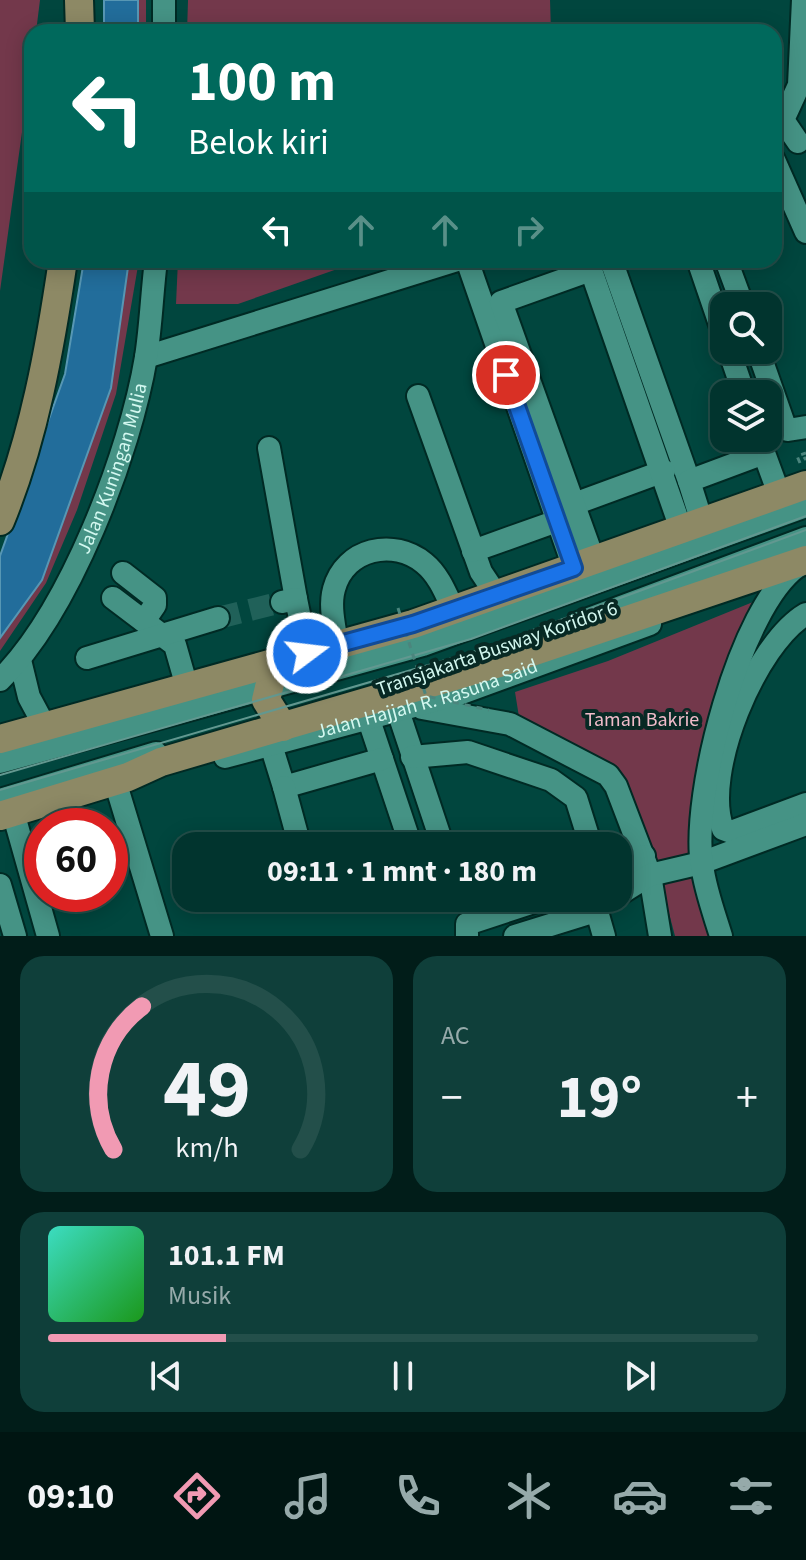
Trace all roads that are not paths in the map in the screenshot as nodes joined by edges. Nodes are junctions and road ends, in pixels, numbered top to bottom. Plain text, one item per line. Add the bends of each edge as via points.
1 (79, 0) edge
2 (164, 0) edge
3 (803, 0) edge
4 (80, 24) edge
5 (164, 24) edge
6 (802, 141) edge
7 (782, 148) edge
8 (782, 194) edge
9 (806, 232) edge
10 (62, 268) edge
11 (155, 268) edge
12 (431, 268) edge
13 (470, 268) edge
14 (614, 268) edge
15 (701, 268) edge
16 (729, 268) edge
17 (738, 292) edge
18 (710, 295) edge
19 (146, 357) junction
20 (763, 364) edge
21 (418, 396) dead end
22 (806, 427) edge
23 (269, 448) dead end
24 (749, 452) edge
25 (764, 452) edge
26 (803, 462) edge
27 (664, 471) junction
28 (689, 481) junction
29 (779, 494) junction
30 (574, 504) junction
31 (806, 506) edge
32 (0, 521) edge
33 (557, 521) junction
34 (692, 525) junction
35 (806, 538) edge
36 (473, 551) junction
37 (806, 560) edge
38 (584, 565) junction
39 (123, 573) dead end
40 (714, 590) junction
41 (497, 596) junction
42 (113, 598) dead end
43 (454, 611) junction
44 (806, 614) edge
45 (218, 618) tunnel mouth
46 (144, 621) junction
47 (164, 637) junction
48 (337, 645) junction
49 (307, 653) junction
50 (87, 658) dead end
51 (20, 660) junction
52 (0, 680) edge
53 (255, 680) junction
54 (187, 687) junction
55 (406, 709) junction
56 (369, 720) junction
57 (44, 725) junction
58 (270, 730) junction
59 (0, 739) edge
60 (412, 757) junction
61 (382, 759) junction
62 (0, 762) edge
63 (121, 779) junction
64 (284, 787) junction
65 (806, 804) edge
66 (121, 808) edge
67 (4, 809) edge
68 (806, 824) edge
69 (296, 832) edge
70 (406, 832) edge
71 (438, 832) edge
72 (587, 832) edge
73 (24, 844) edge
74 (128, 856) edge
75 (701, 863) junction
76 (647, 865) junction
77 (632, 870) edge
78 (632, 881) edge
79 (0, 886) edge
80 (44, 912) edge
81 (503, 912) edge
82 (570, 912) edge
83 (594, 912) edge
84 (15, 936) edge
85 (48, 936) edge
86 (162, 936) edge
87 (467, 936) edge
88 (515, 936) edge
89 (604, 936) edge
90 (660, 936) edge
91 (721, 936) edge

1 - 4 main road
2 - 5 street
3 - 6 street via 799,85 783,120
6 - 7 street
8 - 9 street
10 - 32 main road via 41,387
11 - 19 street, Jalan Kuningan Mulia
12 - 19 street
13 - 33 street
14 - 28 street
15 - 18 street
16 - 17 street
19 - 51 street, Jalan Kuningan Mulia via 123,448 98,511 72,572
20 - 22 street via 785,427
21 - 36 street
23 - 49 street via 289,600
24 - 28 street
25 - 29 street
26 - 29 main road
27 - 30 street
27 - 30 street via 591,270 501,302
27 - 34 street
28 - 34 street
29 - 34 main road
30 - 38 street
31 - 53 street, Transjakarta Busway Koridor 6 via 482,626
33 - 36 street
33 - 38 street
34 - 38 main road
35 - 58 street, Transjakarta Busway Koridor 6
36 - 41 street
37 - 40 main road, Jalan Hajjah R. Rasuna Said
37 - 75 street, Jalan Hajjah R. Rasuna Said via 773,590 723,700 705,791
38 - 41 main road
39 - 46 street via 155,598
40 - 55 street, Jalan Hajjah R. Rasuna Said via 639,630
40 - 58 main road, Jalan Hajjah R. Rasuna Said via 499,663
41 - 43 main road
42 - 46 street
43 - 48 main road
43 - 48 street via 441,583 412,554 374,550 342,571 334,589
44 - 65 street via 780,633 745,695 720,770 720,821 731,832
45 - 47 street
46 - 47 street
47 - 50 street
47 - 54 street via 175,645
48 - 49 main road
49 - 53 main road
51 - 52 street, Jalan Kuningan Mulia
51 - 57 street via 29,697
53 - 54 main road
53 - 58 main road via 266,700
53 - 62 street, Transjakarta Busway Koridor 6
54 - 57 main road
55 - 56 street, Jalan Hajjah R. Rasuna Said
55 - 60 street
55 - 76 street via 510,724 608,775
56 - 58 street, Jalan Hajjah R. Rasuna Said
56 - 61 street
57 - 59 main road
58 - 63 main road, Jalan Hajjah R. Rasuna Said
58 - 64 street
58 - 67 street, Transjakarta Busway Koridor 6
60 - 71 street
60 - 72 street via 468,752 551,780 576,798
61 - 64 street
61 - 70 street
63 - 66 street
63 - 67 main road, Jalan Hajjah R. Rasuna Said
64 - 69 street
67 - 73 street
68 - 75 street
74 - 86 street
75 - 76 street
75 - 91 street, Jalan Hajjah R. Rasuna Said
76 - 77 street
76 - 78 street
76 - 90 street
79 - 84 street
80 - 85 street
81 - 87 street via 467,924
82 - 88 street
83 - 89 street

